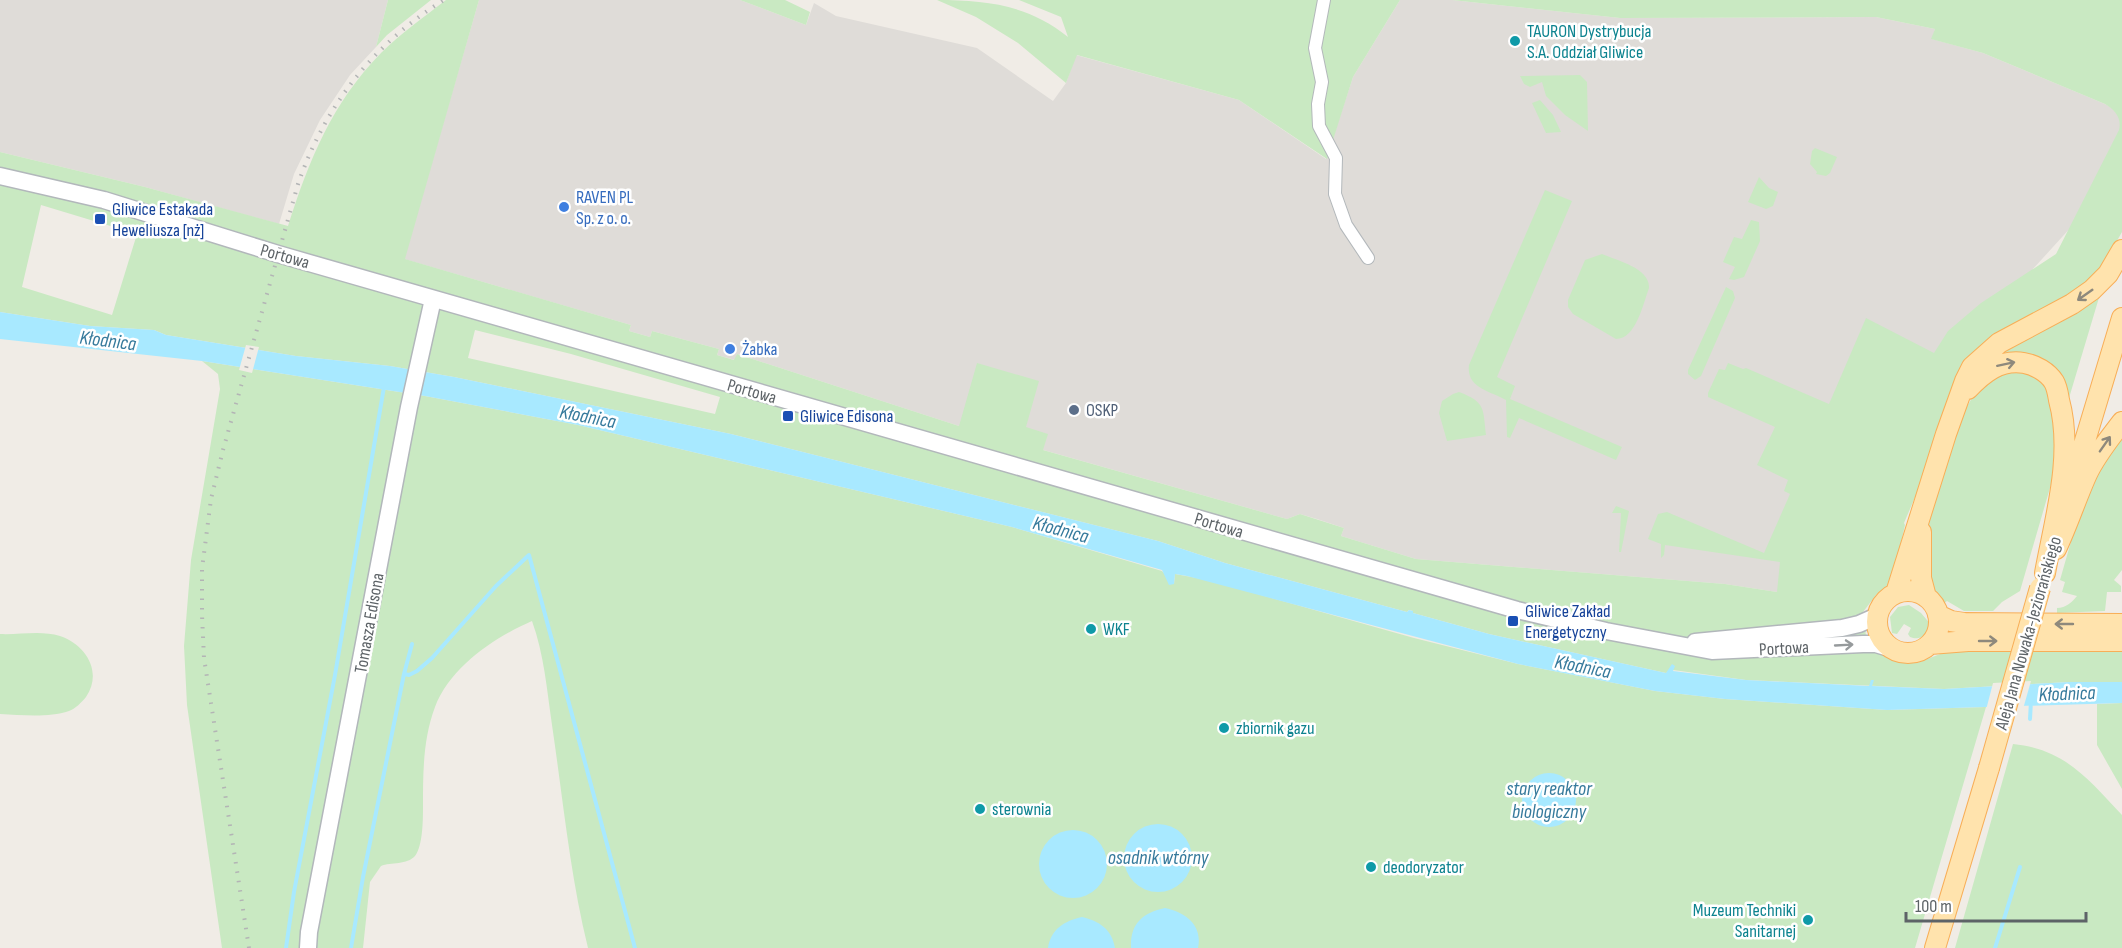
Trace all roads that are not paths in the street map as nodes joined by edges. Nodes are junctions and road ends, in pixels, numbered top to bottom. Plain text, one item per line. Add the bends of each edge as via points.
1 (1324, 0) edge
2 (0, 176) edge
3 (2122, 250) edge
4 (1368, 258) dead end
5 (433, 299) junction
6 (2122, 318) edge
7 (1960, 397) junction
8 (2122, 422) edge
9 (1921, 513) junction
10 (2042, 581) junction
11 (1896, 593) junction
12 (1926, 597) junction
13 (1938, 615) junction
14 (1877, 616) junction
15 (2122, 624) edge
16 (2122, 641) edge
17 (1930, 644) junction
18 (1679, 645) junction
19 (1889, 648) junction
20 (308, 948) edge
21 (1935, 948) edge

1 - 4 street via 1315,48 1322,82 1319,126 1336,158 1335,194 1346,225
2 - 5 street, Portowa via 104,200
3 -> 7 main road via 2092,290 1984,355 1972,367
5 - 18 street, Portowa via 1437,589
5 - 20 street, Tomasza Edisona via 409,407
6 - 10 main road, Aleja Jana Nowaka-Jeziorańskiego
7 - 9 main road
7 -> 10 main road via 1987,371 2007,363 2030,364 2054,382 2062,411 2063,465
10 -> 8 main road via 2088,473
9 - 11 main road
9 - 12 main road via 1921,578
10 - 21 main road, Aleja Jana Nowaka-Jeziorańskiego, bridge
11 - 12 main road via 1917,592
11 - 14 main road via 1880,606
12 - 13 main road
15 -> 13 main road via 1964,624
13 - 17 main road via 1939,626
14 - 18 street, Portowa via 1842,628
14 - 19 main road via 1876,628
17 -> 16 main road
17 - 19 main road via 1912,654
18 -> 19 street, Portowa via 1726,651 1863,644

